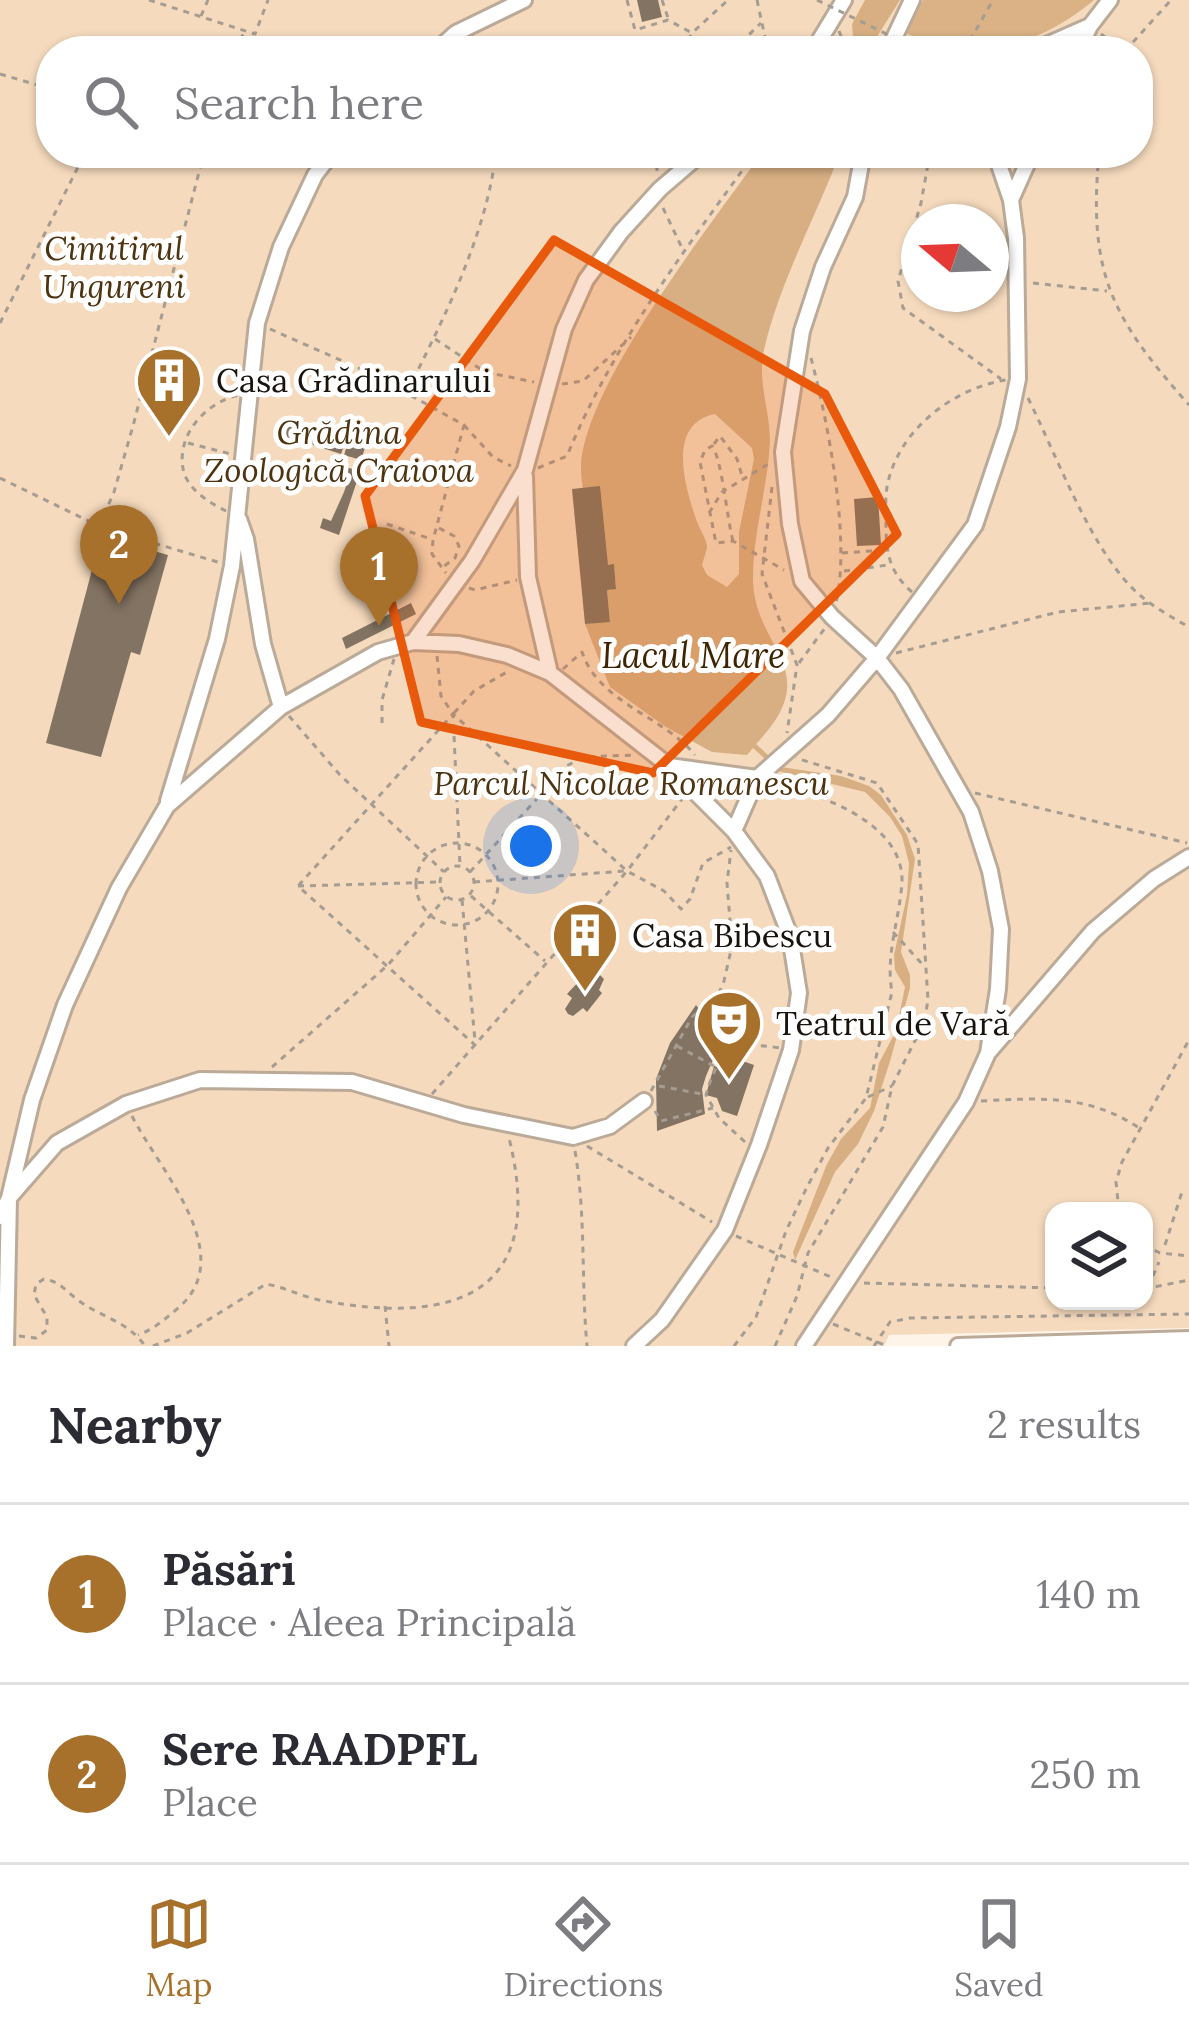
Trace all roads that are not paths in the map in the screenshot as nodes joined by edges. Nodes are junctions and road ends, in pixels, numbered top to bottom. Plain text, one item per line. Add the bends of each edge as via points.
1 (524, 0) edge
2 (844, 0) edge
3 (912, 0) edge
4 (1110, 0) edge
5 (1090, 26) junction
6 (453, 36) edge
7 (823, 36) edge
8 (895, 36) edge
9 (1067, 36) edge
10 (1085, 36) edge
11 (320, 168) edge
12 (684, 168) edge
13 (860, 168) edge
14 (1000, 168) edge
15 (1025, 168) edge
16 (1011, 200) junction
17 (525, 470) junction
18 (238, 518) junction
19 (406, 644) junction
20 (878, 658) junction
21 (552, 675) junction
22 (281, 707) junction
23 (669, 766) junction
24 (757, 778) junction
25 (166, 806) junction
26 (734, 831) junction
27 (1189, 857) edge
28 (988, 1053) junction
29 (644, 1101) road end
30 (9, 1198) junction
31 (0, 1217) edge
32 (1189, 1339) edge
33 (5, 1342) edge
34 (634, 1346) edge
35 (804, 1346) edge
36 (958, 1346) edge

1 - 6 street
2 - 7 street
3 - 8 street
4 - 5 street
5 - 9 street
5 - 10 street
11 - 18 street via 281,247 257,323
12 - 17 street via 586,280
13 - 20 street via 802,331 783,452 802,581
14 - 16 street
15 - 16 street
16 - 20 street via 1018,379 1008,427 974,525
17 - 19 street via 458,583
17 - 21 street via 528,577
18 - 22 street
18 - 25 street via 217,639
19 - 21 street via 459,644
19 - 22 street
20 - 24 street
20 - 28 street via 971,812 990,871 1001,928
21 - 23 street
22 - 25 street
23 - 24 street
23 - 26 street
24 - 26 street
25 - 30 street via 65,1005
26 - 34 street via 767,876 790,937 799,992 791,1050 725,1231
27 - 28 street via 1094,931
28 - 35 street via 965,1102
29 - 30 street via 610,1126 572,1137 352,1082 200,1080 126,1104 57,1143
30 - 31 street
30 - 33 street
32 - 36 street

